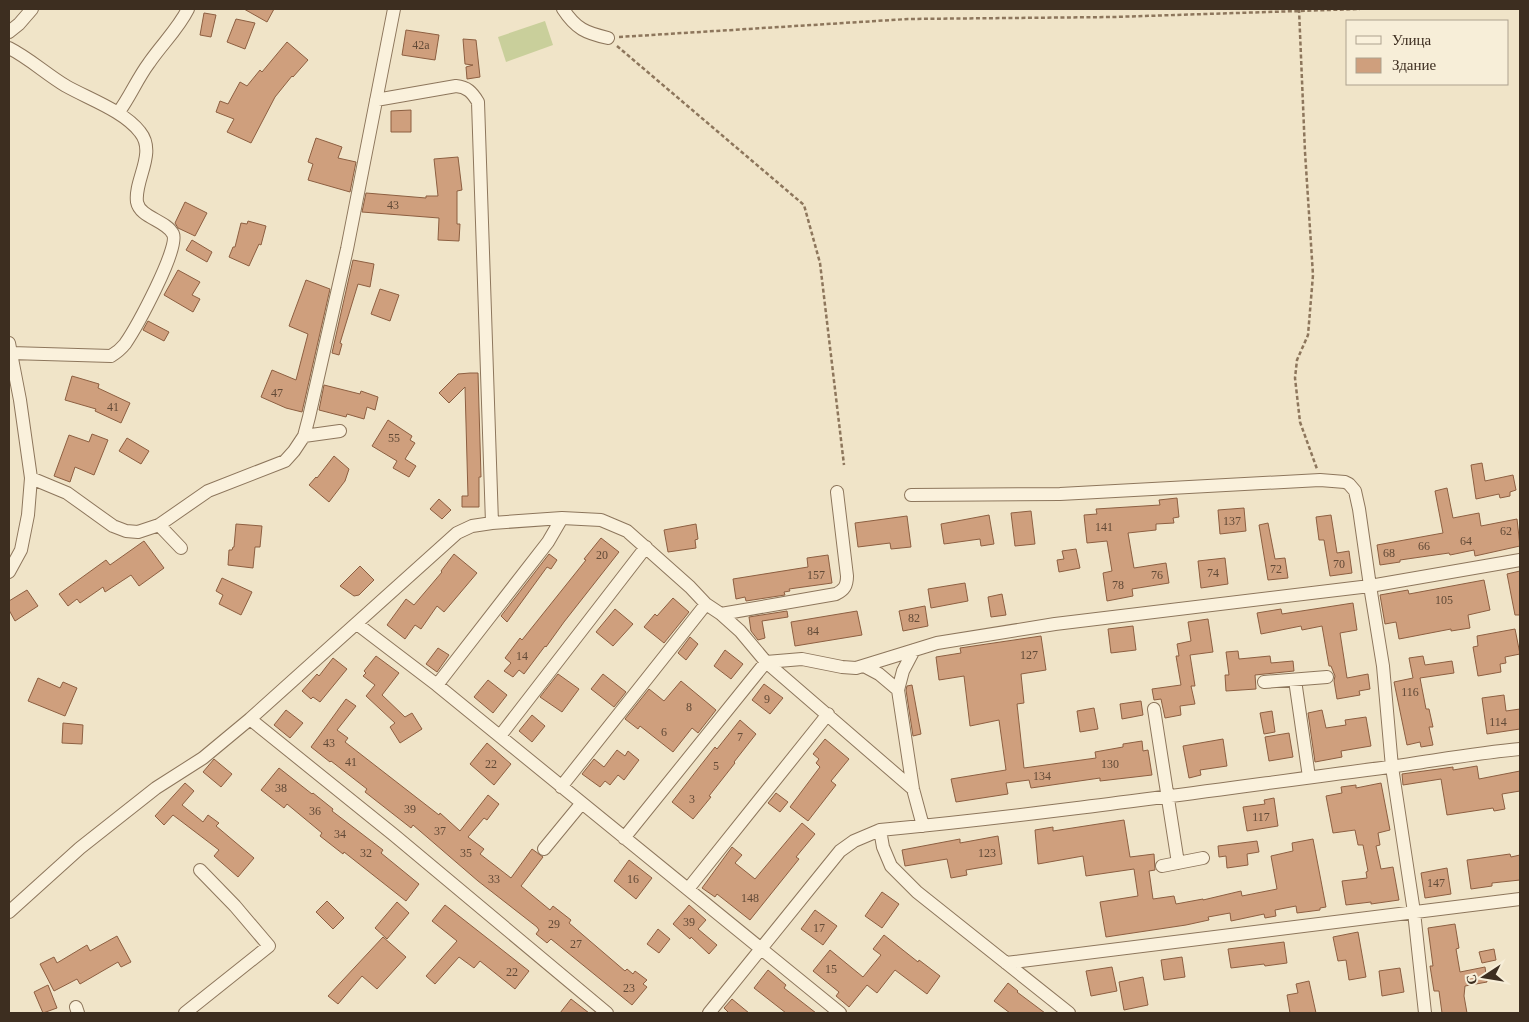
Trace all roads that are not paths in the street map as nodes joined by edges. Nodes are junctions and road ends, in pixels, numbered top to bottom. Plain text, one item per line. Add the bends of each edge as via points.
1 (32, 9) edge
2 (188, 9) edge
3 (394, 9) edge
4 (563, 9) edge
5 (9, 32) edge
6 (608, 38) road end
7 (9, 48) edge
8 (376, 100) junction
9 (118, 113) junction
10 (10, 348) edge
11 (340, 431) dead end
12 (304, 436) junction
13 (31, 478) junction
14 (837, 492) dead end
15 (911, 495) dead end
16 (562, 518) junction
17 (492, 523) junction
18 (159, 525) junction
19 (646, 547) junction
20 (181, 548) dead end
21 (1520, 560) edge
22 (9, 572) edge
23 (1370, 586) junction
24 (706, 604) junction
25 (721, 614) junction
26 (357, 624) junction
27 (914, 650) junction
28 (766, 662) junction
29 (864, 666) junction
30 (1328, 677) dead end
31 (1295, 680) junction
32 (1264, 682) dead end
33 (436, 685) junction
34 (898, 690) junction
35 (1154, 709) dead end
36 (828, 714) junction
37 (250, 719) junction
38 (500, 736) junction
39 (1520, 749) edge
40 (1392, 767) junction
41 (1309, 777) junction
42 (561, 787) junction
43 (913, 788) junction
44 (1168, 797) junction
45 (581, 804) junction
46 (923, 826) junction
47 (880, 830) junction
48 (624, 838) junction
49 (544, 849) dead end
50 (1203, 858) dead end
51 (1178, 863) junction
52 (1162, 866) dead end
53 (200, 870) dead end
54 (688, 889) junction
55 (1520, 899) edge
56 (9, 912) edge
57 (1414, 912) junction
58 (760, 949) junction
59 (1006, 962) junction
60 (185, 1013) edge
61 (607, 1013) edge
62 (709, 1013) edge
63 (840, 1013) edge
64 (1069, 1013) edge
65 (1425, 1013) edge

1 - 5 street
2 - 9 street via 176,30 148,63
3 - 8 street
4 - 6 street via 586,33
7 - 9 street via 64,85
8 - 12 street via 347,249
8 - 17 street via 456,86 465,87 478,102
9 - 10 street via 143,136 146,155 138,203 143,211 174,235 169,260 144,313 124,345 111,356
10 - 13 street
11 - 12 street
12 - 18 street via 285,461 208,492
13 - 18 street via 67,493 112,526 138,532
13 - 22 street via 21,550
14 - 25 street via 847,576 843,590 836,594
15 - 23 street via 1060,494 1320,480 1345,482 1355,490
16 - 17 street
16 - 19 street via 601,520 627,531
16 - 33 street via 548,542
17 - 26 street via 456,533
18 - 20 street
19 - 24 street
19 - 38 street
21 - 23 street
23 - 27 street via 1055,624 937,643
23 - 40 street via 1383,666
24 - 25 street
24 - 42 street
25 - 28 street via 740,630
26 - 33 street
26 - 37 street
27 - 29 street
27 - 34 street
28 - 29 street via 802,658 842,667
28 - 36 street
28 - 48 street
29 - 34 street
30 - 31 street
31 - 32 street
31 - 41 street
33 - 38 street
34 - 43 street
35 - 44 street
36 - 43 street
36 - 54 street
37 - 56 street via 203,758 156,788 80,848
37 - 61 street
38 - 42 street
39 - 40 street
40 - 41 street
40 - 57 street
41 - 44 street
42 - 45 street
43 - 46 street
44 - 46 street
44 - 51 street
45 - 48 street
45 - 49 street
46 - 47 street
47 - 58 street via 840,850
47 - 59 street via 882,847 892,866 917,892
48 - 54 street
50 - 51 street
51 - 52 street
53 - 60 street via 270,946
54 - 58 street
55 - 57 street
57 - 59 street
57 - 65 street
58 - 62 street
58 - 63 street
59 - 64 street

